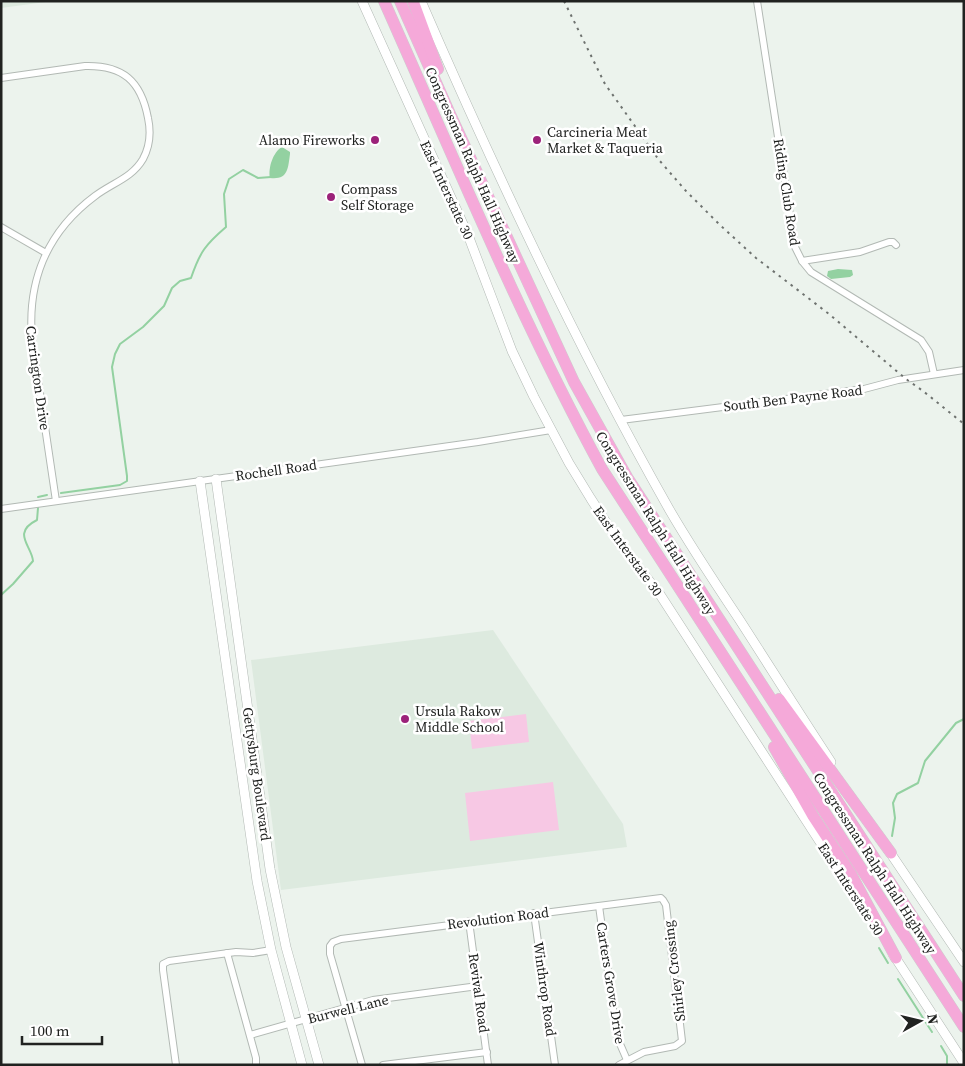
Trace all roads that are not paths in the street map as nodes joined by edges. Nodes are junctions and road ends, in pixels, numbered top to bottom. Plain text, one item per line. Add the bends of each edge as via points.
1 (362, 1) edge
2 (380, 1) edge
3 (384, 1) edge
4 (400, 1) edge
5 (413, 1) edge
6 (421, 1) edge
7 (757, 1) edge
8 (407, 52) junction
9 (1, 78) edge
10 (450, 114) junction
11 (1, 228) edge
12 (896, 245) dead end
13 (46, 253) junction
14 (802, 261) junction
15 (964, 370) edge
16 (934, 374) junction
17 (620, 420) junction
18 (551, 430) junction
19 (216, 479) junction
20 (200, 481) junction
21 (56, 501) junction
22 (1, 509) edge
23 (661, 529) junction
24 (746, 692) junction
25 (891, 854) junction
26 (663, 900) joint
27 (599, 906) junction
28 (534, 913) junction
29 (469, 922) junction
30 (271, 950) junction
31 (227, 953) junction
32 (896, 958) junction
33 (964, 962) edge
34 (478, 986) junction
35 (964, 996) edge
36 (346, 1007) junction
37 (306, 1019) junction
38 (290, 1024) junction
39 (964, 1027) edge
40 (250, 1035) junction
41 (487, 1052) junction
42 (627, 1060) junction
43 (964, 1063) edge
44 (176, 1065) edge
45 (256, 1065) edge
46 (302, 1065) edge
47 (319, 1065) edge
48 (362, 1065) edge
49 (383, 1065) edge
50 (488, 1065) edge
51 (555, 1065) edge
52 (619, 1065) edge

1 - 18 main road, East Interstate 30 via 468,235 512,351
2 - 8 highway
3 - 8 highway, Congressman Ralph Hall Highway
4 - 10 highway, Congressman Ralph Hall Highway
5 - 10 highway via 448,95
6 - 17 main road via 504,190
7 - 14 street, Riding Club Road via 795,247
8 - 24 highway, Congressman Ralph Hall Highway via 567,405 602,469
9 - 13 street, Carrington Drive via 99,66 115,70 134,82 145,104 150,134 143,159 127,178 96,195 68,220
10 - 23 highway, Congressman Ralph Hall Highway via 574,382
11 - 13 street
12 - 14 street via 889,242 860,252
13 - 21 street, Carrington Drive via 34,288 30,318
14 - 16 street, Riding Club Road via 811,272 921,340 929,352
15 - 16 street, South Ben Payne Road
16 - 17 street, South Ben Payne Road via 864,389
17 - 25 main road via 670,511
18 - 19 street, Rochell Road
18 - 32 main road, East Interstate 30 via 620,544 659,593
19 - 20 street, Rochell Road
19 - 37 main road, Gettysburg Boulevard via 270,869 286,947
20 - 21 street, Rochell Road
20 - 30 main road, Gettysburg Boulevard via 257,881
21 - 22 street, Rochell Road
23 - 25 highway
23 - 35 highway, Congressman Ralph Hall Highway
24 - 32 highway via 778,754 851,874
24 - 39 highway, Congressman Ralph Hall Highway
25 - 33 main road
26 - 27 street, Revolution Road via 657,898
26 - 42 street, Shirley Crossing via 681,1044 644,1052
27 - 28 street, Revolution Road
27 - 42 street, Carters Grove Drive via 617,1037
28 - 29 street, Revolution Road
28 - 51 street, Winthrop Road
29 - 34 street, Revival Road
29 - 36 street, Revolution Road via 332,942 330,954
30 - 31 street
30 - 38 main road, Gettysburg Boulevard
31 - 40 street
31 - 44 street via 164,964 162,970
32 - 43 main road, East Interstate 30
34 - 36 street, Burwell Lane via 373,1000
34 - 41 street, Revival Road
36 - 37 street, Burwell Lane
36 - 48 street
37 - 38 street, Burwell Lane
37 - 47 main road, Gettysburg Boulevard
38 - 40 street, Burwell Lane
38 - 46 main road, Gettysburg Boulevard
40 - 45 street
41 - 49 street
41 - 50 street, Revival Road
42 - 52 street

